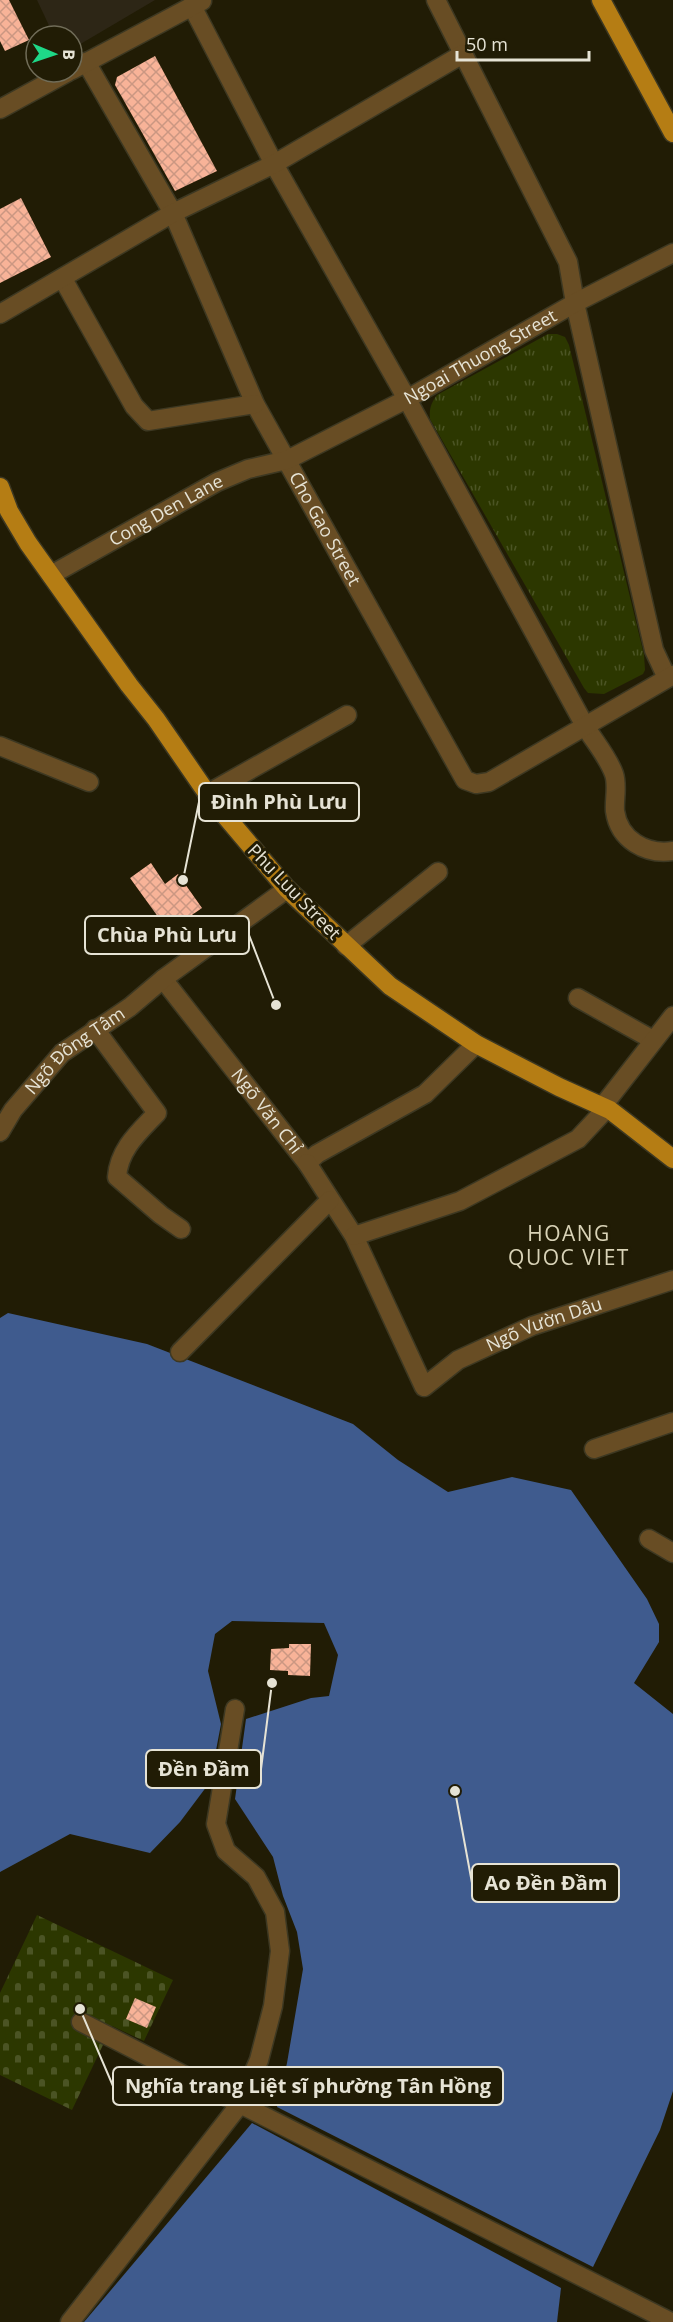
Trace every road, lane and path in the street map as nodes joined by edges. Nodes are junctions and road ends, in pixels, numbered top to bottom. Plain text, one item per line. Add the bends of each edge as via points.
1 (436, 0) edge
2 (601, 0) edge
3 (198, 3) edge
4 (463, 54) junction
5 (84, 63) edge
6 (84, 74) edge
7 (46, 84) edge
8 (0, 109) edge
9 (673, 133) edge
10 (274, 164) junction
11 (173, 213) junction
12 (673, 253) edge
13 (63, 279) junction
14 (576, 303) junction
15 (0, 314) edge
16 (407, 399) junction
17 (255, 404) junction
18 (287, 460) junction
19 (0, 487) edge
20 (51, 575) junction
21 (670, 677) edge
22 (346, 715) dead end
23 (585, 726) junction
24 (0, 746) edge
25 (89, 782) dead end
26 (207, 794) junction
27 (673, 851) edge
28 (438, 872) dead end
29 (287, 889) junction
30 (346, 946) junction
31 (163, 979) junction
32 (578, 998) dead end
33 (673, 1016) edge
34 (95, 1029) junction
35 (653, 1040) junction
36 (476, 1044) junction
37 (604, 1108) junction
38 (0, 1132) edge
39 (673, 1159) edge
40 (307, 1163) junction
41 (330, 1200) junction
42 (181, 1229) dead end
43 (354, 1236) junction
44 (673, 1280) edge
45 (180, 1352) dead end
46 (673, 1422) edge
47 (594, 1449) dead end
48 (649, 1539) dead end
49 (673, 1553) edge
50 (235, 1709) dead end
51 (81, 2022) dead end
52 (240, 2104) junction
53 (70, 2322) edge
54 (671, 2322) edge

1 - 4 street
2 - 9 main road
3 - 5 street
3 - 10 street
4 - 10 street
4 - 14 street via 568,262
6 - 11 street, Cho Gao Street
7 - 8 street
10 - 11 street
10 - 16 street
11 - 13 street
11 - 17 street, Cho Gao Street
12 - 14 street, Ngoai Thuong Street
13 - 15 street
13 - 17 street via 134,406 148,421
14 - 16 street, Ngoai Thuong Street
14 - 21 street via 654,650
16 - 18 street, Ngoai Thuong Street
16 - 23 street
17 - 18 street, Cho Gao Street
18 - 20 street, Cong Den Lane via 248,469 217,483
18 - 23 street, Cho Gao Street via 465,780 476,784 489,782
19 - 20 main road, Phu Luu Street via 14,519
20 - 26 main road, Phu Luu Street
21 - 23 street, Cho Gao Street
22 - 26 street
23 - 27 street via 613,771 615,811 620,826 637,845 649,851
24 - 25 street
26 - 29 main road, Phu Luu Street
28 - 30 street
29 - 30 main road, Phu Luu Street
29 - 31 street, Ngõ Đồng Tâm
30 - 36 main road, Phu Luu Street via 390,986
31 - 34 street, Ngõ Đồng Tâm via 130,1007
31 - 40 street, Ngõ Văn Chỉ
32 - 35 street
33 - 35 street
34 - 38 street, Ngõ Đồng Tâm via 62,1053 34,1083
34 - 42 street via 158,1113 128,1144 117,1177
35 - 37 street
36 - 37 main road, Phu Luu Street
36 - 40 street, Ngõ Văn Chỉ via 425,1094
37 - 39 main road, Phu Luu Street
37 - 43 street via 578,1139 460,1201
40 - 41 street
41 - 43 street
41 - 45 street
43 - 44 street, Ngõ Vườn Dâu via 424,1386 458,1360 532,1326
46 - 47 street
48 - 49 street
50 - 52 street via 216,1824 226,1851 256,1877 275,1912 280,1951 273,2006 259,2060
51 - 52 street
52 - 53 street
52 - 54 street

